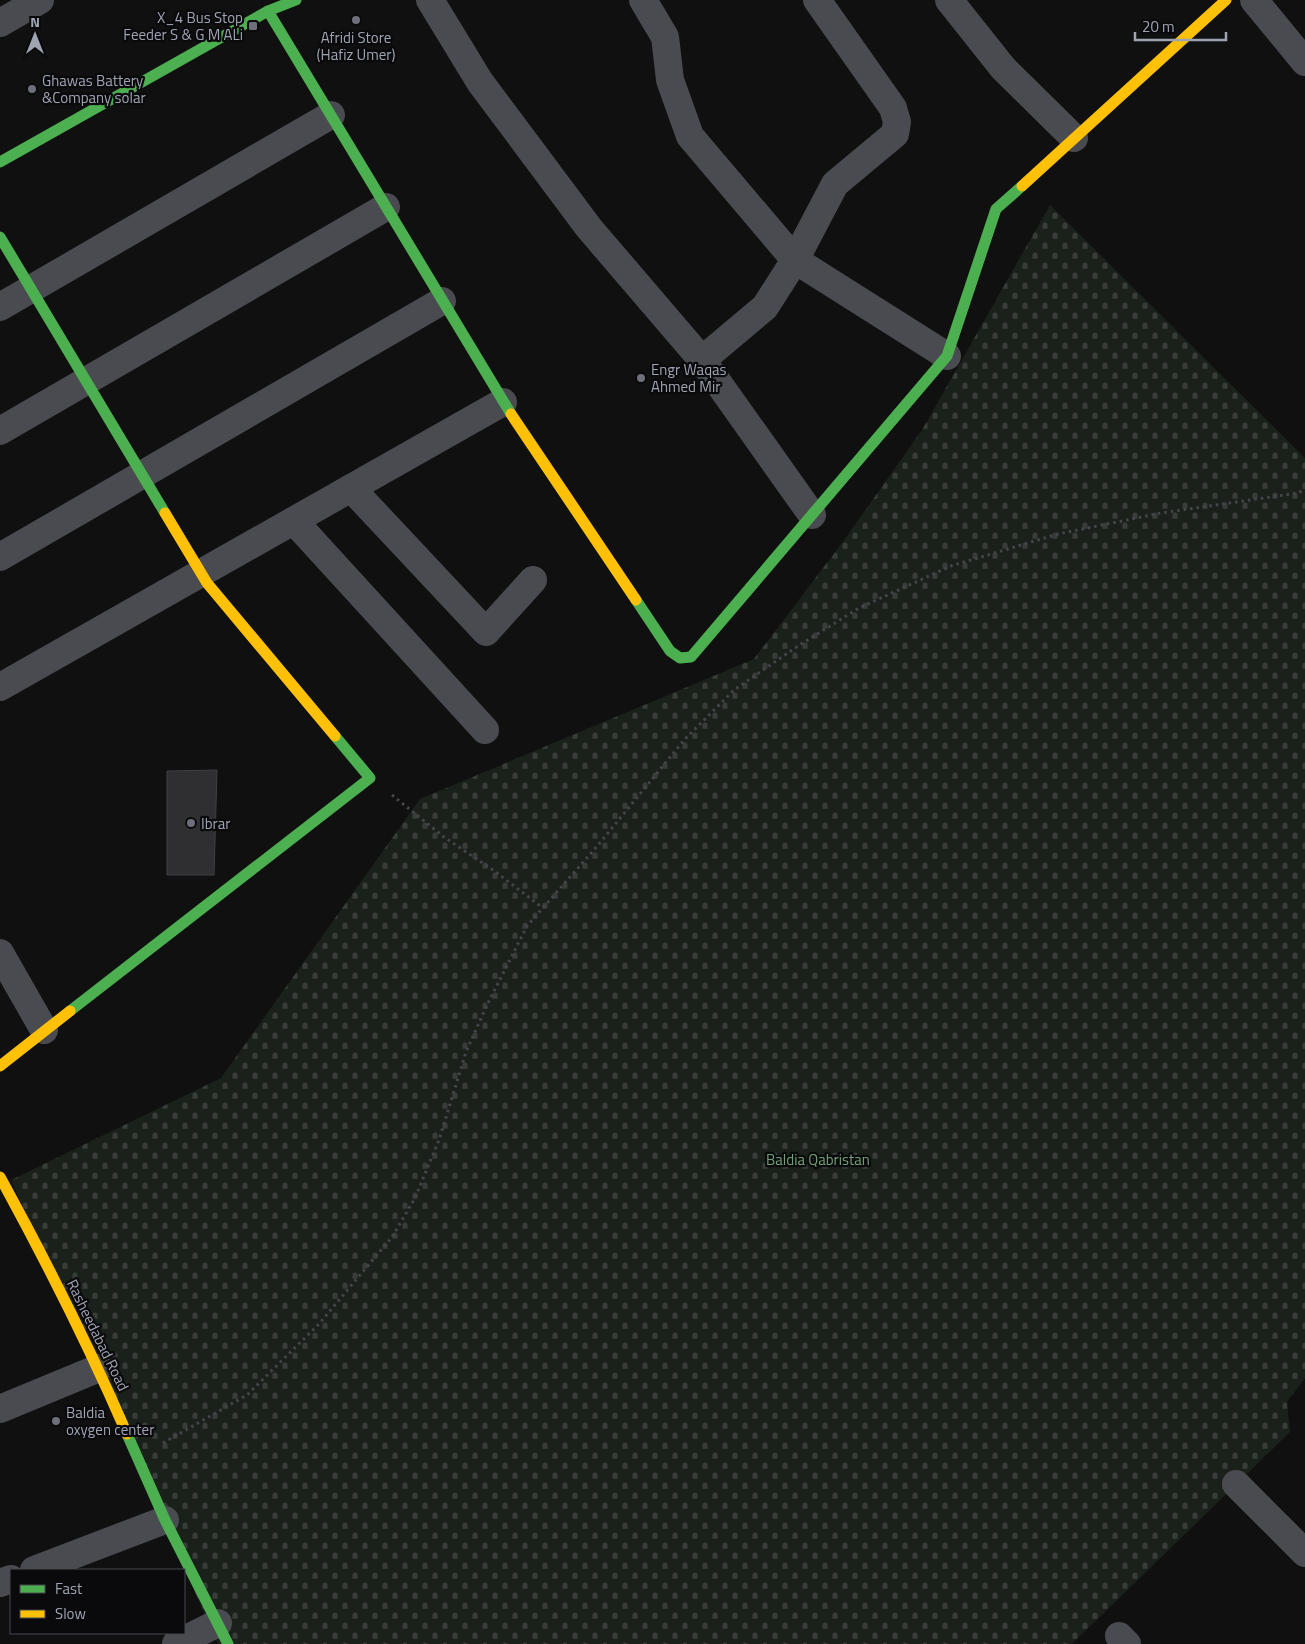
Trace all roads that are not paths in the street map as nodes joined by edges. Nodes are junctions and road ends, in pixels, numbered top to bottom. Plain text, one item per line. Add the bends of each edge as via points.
1 (40, 0) edge
2 (296, 0) edge
3 (430, 0) edge
4 (644, 0) edge
5 (817, 0) edge
6 (949, 0) edge
7 (1226, 0) edge
8 (1254, 0) edge
9 (268, 12) junction
10 (0, 23) edge
11 (1305, 62) edge
12 (331, 116) junction
13 (1074, 138) junction
14 (0, 162) edge
15 (386, 207) junction
16 (0, 238) edge
17 (795, 260) junction
18 (31, 289) junction
19 (442, 301) junction
20 (0, 307) edge
21 (947, 356) junction
22 (702, 360) junction
23 (86, 381) junction
24 (503, 402) junction
25 (0, 431) edge
26 (142, 475) junction
27 (351, 488) junction
28 (812, 514) junction
29 (294, 521) junction
30 (0, 557) edge
31 (201, 573) junction
32 (533, 580) dead end
33 (0, 687) edge
34 (485, 730) dead end
35 (0, 953) edge
36 (44, 1030) junction
37 (0, 1066) edge
38 (1, 1181) edge
39 (99, 1368) junction
40 (0, 1409) edge
41 (1236, 1484) dead end
42 (165, 1520) junction
43 (1305, 1553) edge
44 (37, 1569) edge
45 (223, 1634) edge
46 (176, 1644) edge

1 - 10 street
2 - 9 street
3 - 22 street via 480,82 589,228
4 - 17 street via 665,37 670,80 690,136
5 - 17 street via 893,108 897,122 895,134 835,184
6 - 13 street via 1003,68
7 - 13 street
8 - 11 street
9 - 12 street
9 - 14 street
12 - 15 street
12 - 18 street
13 - 21 street via 996,209
15 - 19 street
15 - 23 street
16 - 18 street
17 - 21 street
17 - 22 street via 765,307
18 - 20 street
18 - 23 street
19 - 24 street
19 - 26 street
21 - 28 street
22 - 28 street
23 - 25 street
23 - 26 street
24 - 27 street
24 - 28 street via 670,651 680,658 691,657
26 - 30 street
26 - 31 street
27 - 29 street
27 - 32 street via 486,632
29 - 31 street
29 - 34 street
31 - 33 street
31 - 36 street via 370,778
35 - 36 street
36 - 37 street
38 - 39 street, Rasheedabad Road
39 - 40 street
39 - 42 street, Rasheedabad Road
41 - 43 street
42 - 44 street
42 - 45 street, Rasheedabad Road
45 - 46 street

